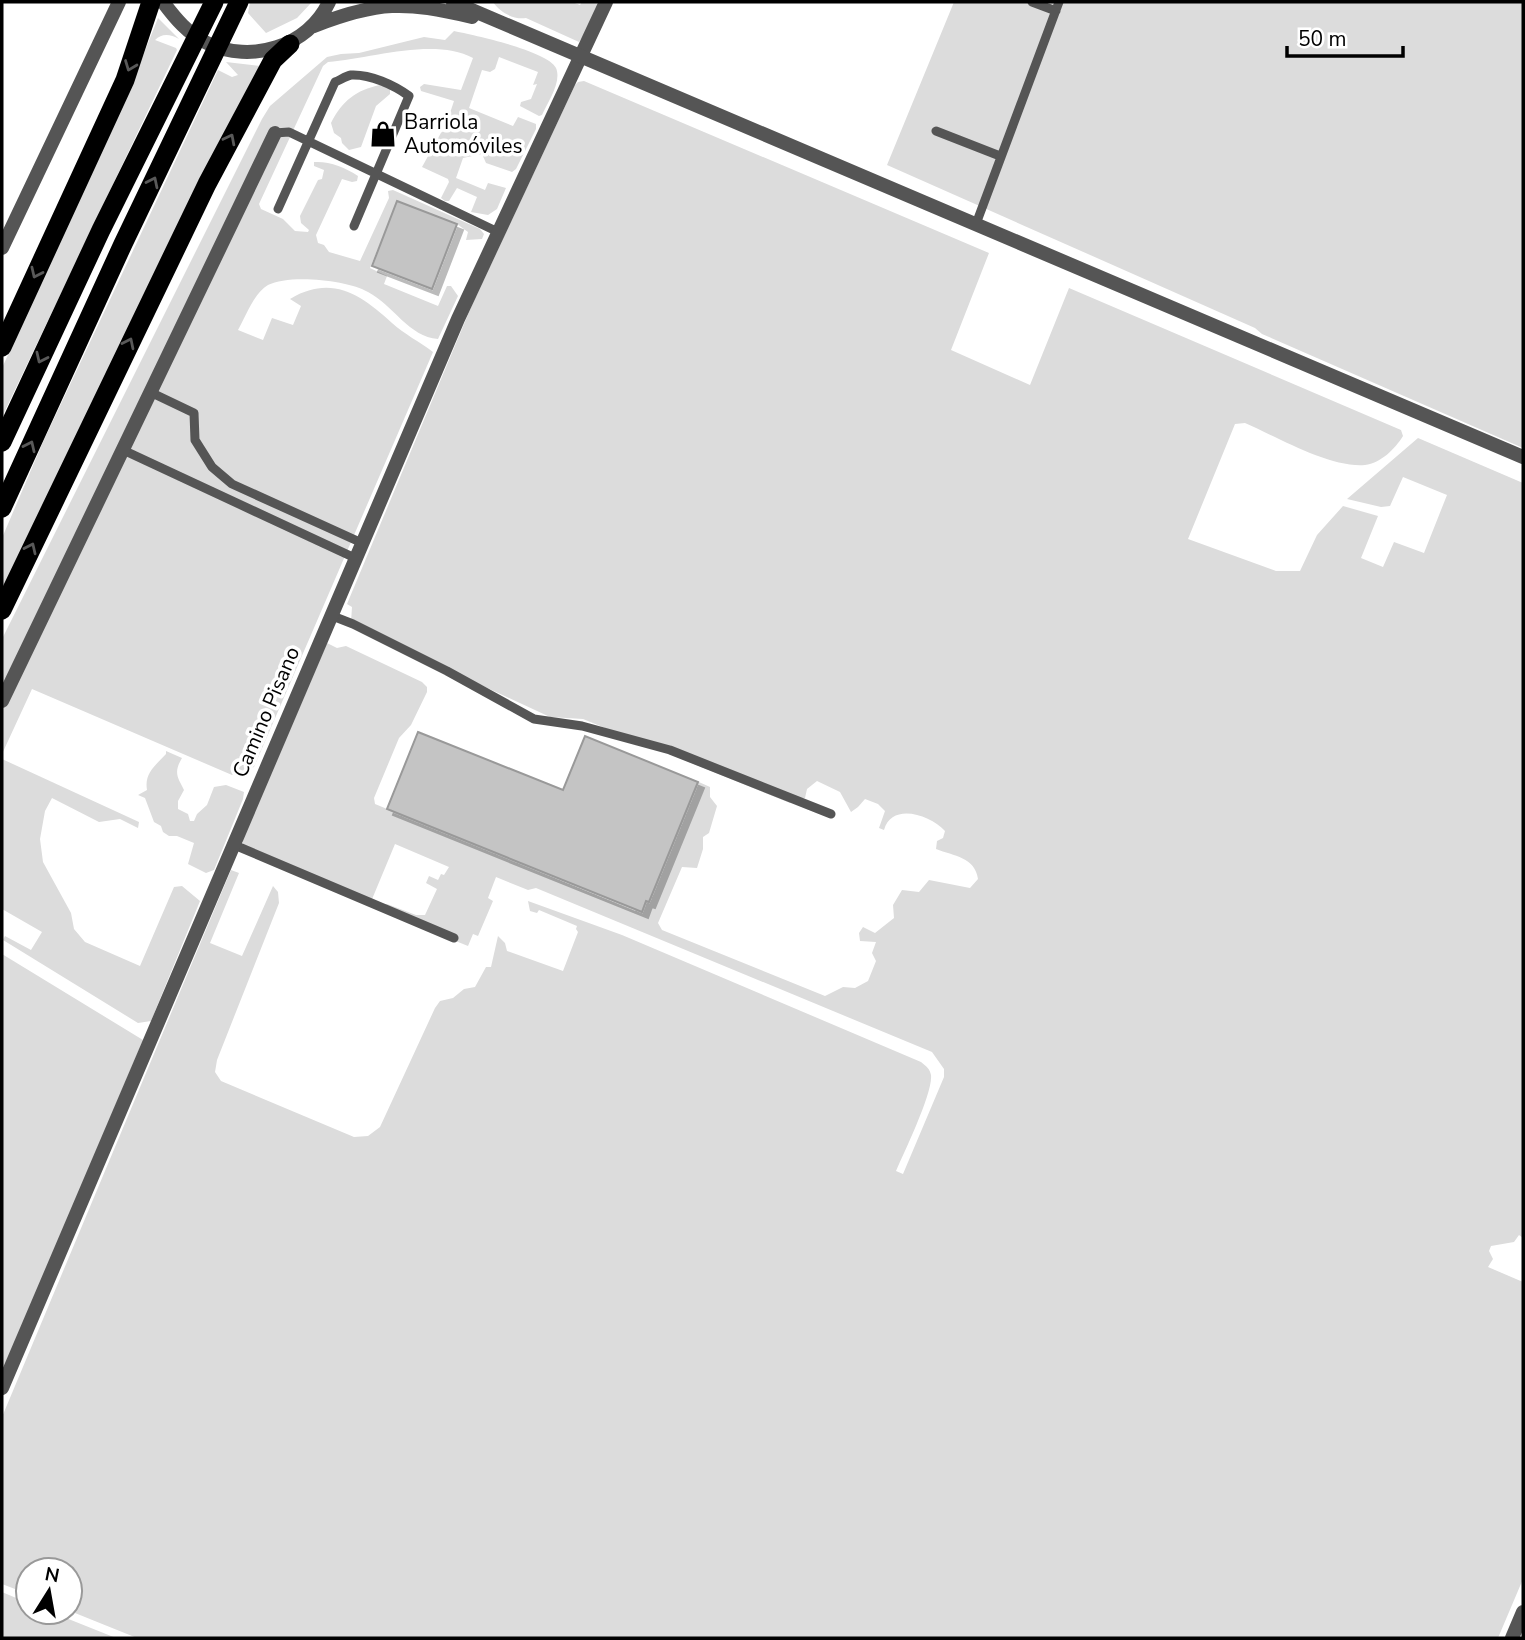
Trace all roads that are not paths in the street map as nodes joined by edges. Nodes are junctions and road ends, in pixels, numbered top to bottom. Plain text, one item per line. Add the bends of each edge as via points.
1 (119, 2) edge
2 (151, 2) edge
3 (163, 2) edge
4 (214, 2) edge
5 (329, 2) edge
6 (453, 2) edge
7 (606, 2) edge
8 (1032, 2) edge
9 (238, 4) edge
10 (1058, 7) edge
11 (507, 25) junction
12 (312, 27) junction
13 (290, 44) junction
14 (579, 56) junction
15 (936, 131) dead end
16 (275, 133) joint
17 (309, 142) junction
18 (1000, 156) junction
19 (376, 174) junction
20 (278, 209) dead end
21 (975, 225) junction
22 (354, 226) dead end
23 (498, 232) junction
24 (2, 248) edge
25 (2, 347) edge
26 (150, 392) junction
27 (2, 442) edge
28 (122, 450) junction
29 (1523, 457) edge
30 (2, 509) edge
31 (362, 543) junction
32 (355, 558) junction
33 (2, 610) edge
34 (330, 615) junction
35 (2, 701) edge
36 (831, 814) dead end
37 (232, 844) junction
38 (454, 938) dead end
39 (2, 1388) edge
40 (1523, 1612) edge
41 (1512, 1638) edge

1 - 24 street
2 -> 25 highway via 125,80
3 - 13 street via 180,25 206,43 237,52
4 -> 27 highway
5 - 12 street
6 - 11 street
7 - 14 street, Camino Pisano
8 - 10 lane
30 -> 9 highway
10 - 18 lane
11 - 12 street via 440,9 383,5
11 - 14 street
12 - 13 street
33 -> 13 highway via 218,162 273,60
14 - 21 street
14 - 23 street, Camino Pisano
15 - 18 lane
16 - 17 lane via 289,132
16 - 26 street
17 - 19 lane
17 - 19 lane via 335,82 349,75 397,87 409,96
17 - 20 lane
18 - 21 lane
19 - 22 lane
19 - 23 lane
21 - 29 street
23 - 31 street, Camino Pisano
26 - 28 street
26 - 31 lane via 194,413 195,440 212,467 232,484
28 - 32 lane
28 - 35 street
31 - 32 street, Camino Pisano
32 - 34 street, Camino Pisano
34 - 36 lane via 534,719 582,726 670,750
34 - 37 street, Camino Pisano
37 - 38 lane
37 - 39 street, Camino Pisano
40 - 41 street

